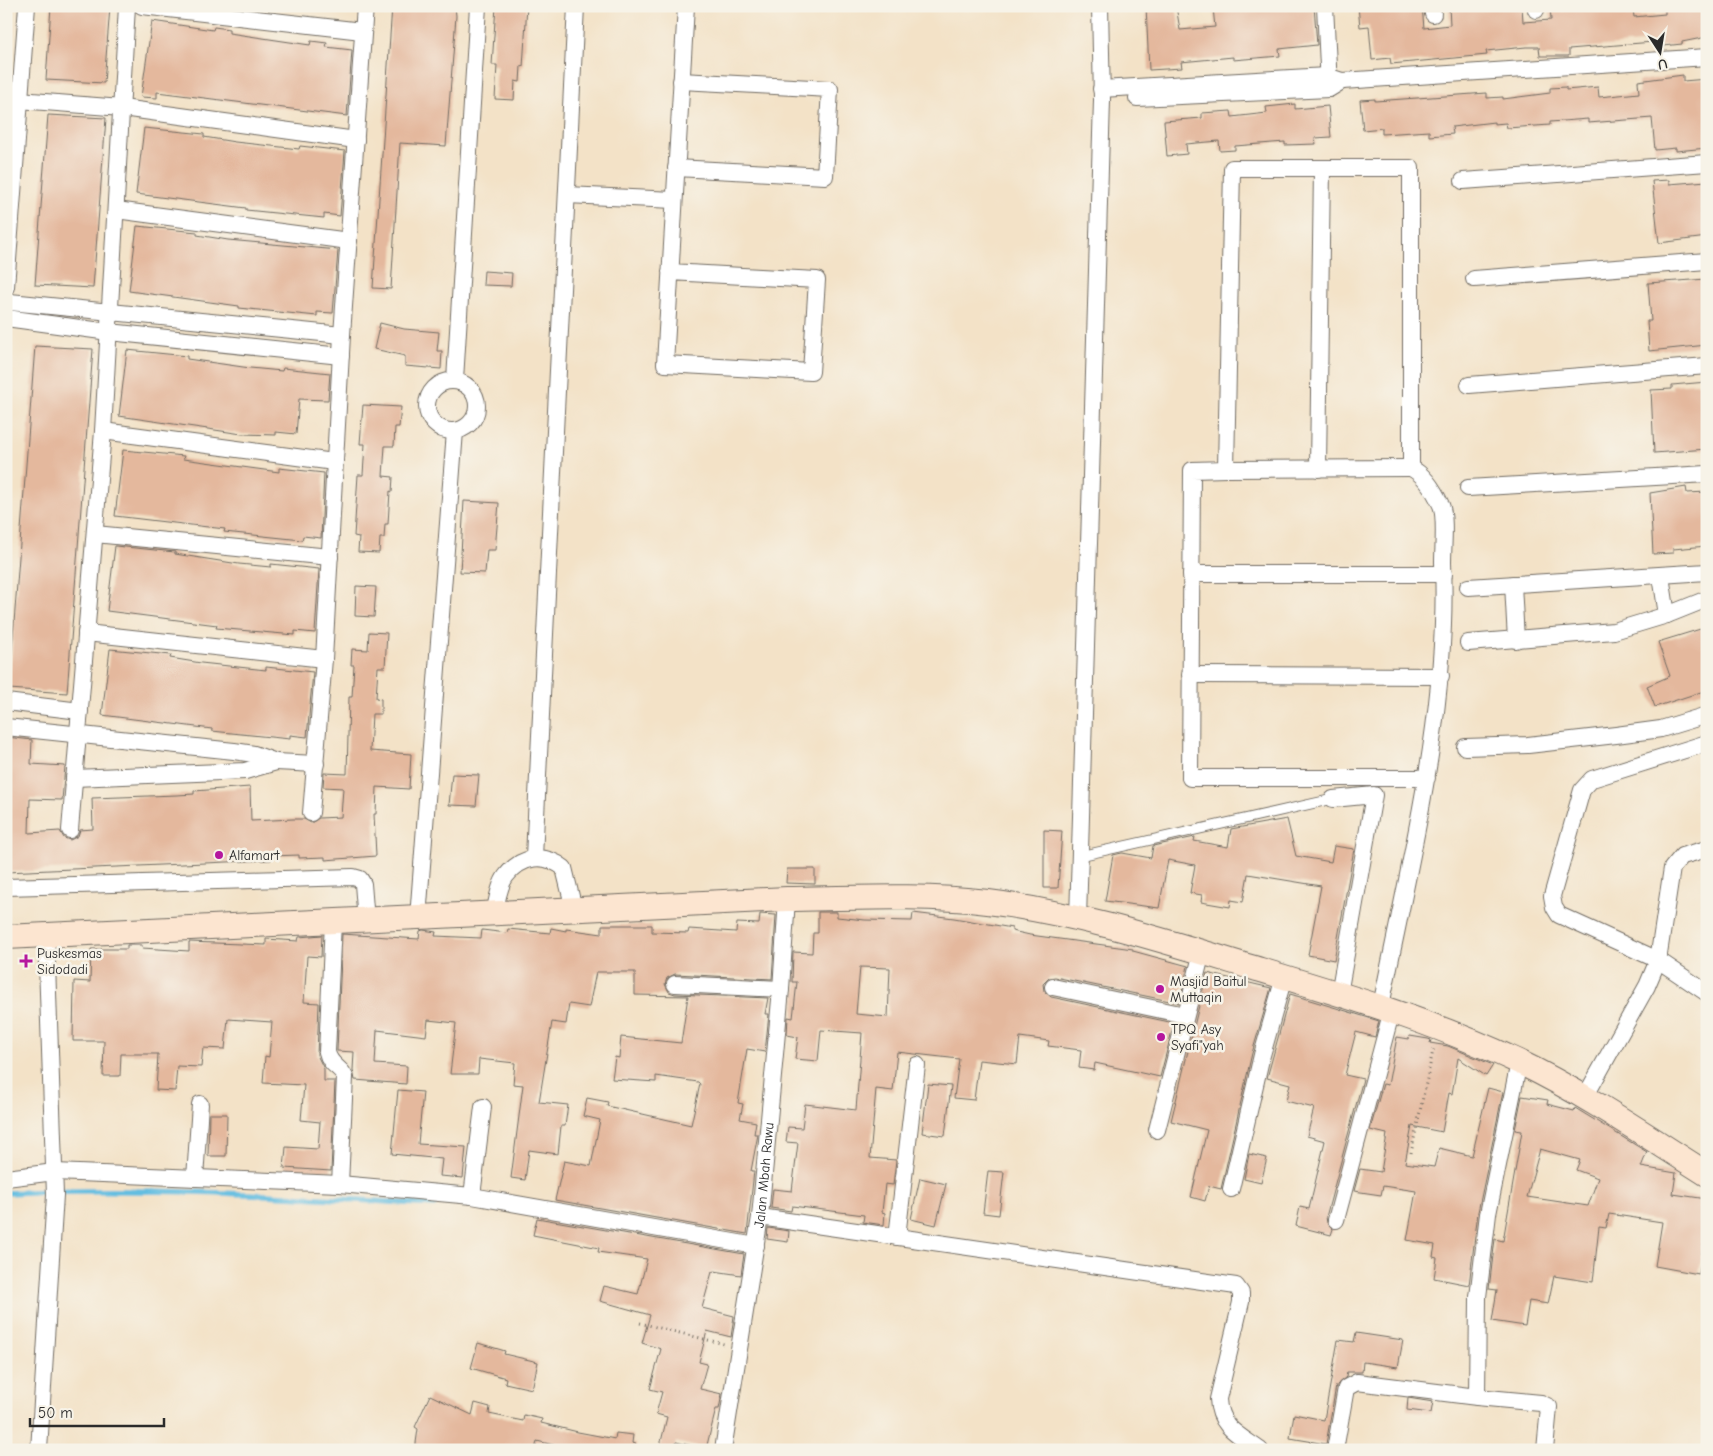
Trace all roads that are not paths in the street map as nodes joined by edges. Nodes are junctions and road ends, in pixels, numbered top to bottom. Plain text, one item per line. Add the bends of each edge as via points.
1 (27, 6) edge
2 (127, 6) edge
3 (142, 6) edge
4 (365, 6) edge
5 (478, 6) edge
6 (576, 6) edge
7 (686, 6) edge
8 (1100, 6) edge
9 (1325, 6) edge
10 (362, 31) junction
11 (1707, 57) edge
12 (681, 81) junction
13 (1333, 82) junction
14 (1101, 94) junction
15 (14, 99) edge
16 (122, 108) junction
17 (356, 140) junction
18 (1707, 163) edge
19 (676, 168) junction
20 (1322, 168) junction
21 (1463, 181) dead end
22 (567, 195) junction
23 (674, 200) junction
24 (116, 210) junction
25 (349, 241) junction
26 (1707, 262) edge
27 (670, 272) junction
28 (1474, 279) dead end
29 (7, 305) edge
30 (110, 312) junction
31 (200, 322) junction
32 (108, 332) junction
33 (342, 335) junction
34 (198, 342) junction
35 (341, 356) junction
36 (1707, 366) edge
37 (455, 380) junction
38 (1469, 385) dead end
39 (103, 431) junction
40 (455, 431) junction
41 (334, 462) junction
42 (1411, 468) junction
43 (1318, 469) junction
44 (1226, 470) junction
45 (1707, 474) edge
46 (1468, 488) dead end
47 (95, 534) junction
48 (330, 558) junction
49 (1707, 572) edge
50 (1191, 574) junction
51 (1444, 574) junction
52 (1661, 576) junction
53 (1513, 584) junction
54 (1468, 587) dead end
55 (1707, 599) edge
56 (1668, 616) junction
57 (86, 633) junction
58 (1516, 640) junction
59 (1468, 642) dead end
60 (324, 659) junction
61 (1190, 675) junction
62 (1441, 676) junction
63 (6, 702) edge
64 (80, 711) junction
65 (1707, 715) edge
66 (6, 727) edge
67 (78, 735) junction
68 (1707, 742) edge
69 (1465, 747) dead end
70 (276, 762) junction
71 (316, 764) junction
72 (74, 778) junction
73 (1427, 778) junction
74 (1334, 799) joint
75 (311, 813) dead end
76 (70, 830) dead end
77 (1707, 849) edge
78 (1080, 856) junction
79 (534, 857) junction
80 (6, 886) edge
81 (787, 899) junction
82 (574, 909) junction
83 (494, 913) junction
84 (418, 918) junction
85 (1078, 919) junction
86 (366, 921) junction
87 (334, 922) junction
88 (46, 935) junction
89 (6, 937) edge
90 (1202, 952) junction
91 (1658, 960) junction
92 (1284, 977) junction
93 (675, 984) dead end
94 (1053, 987) dead end
95 (781, 989) junction
96 (1707, 993) edge
97 (1340, 994) junction
98 (1386, 1008) junction
99 (1185, 1015) junction
100 (1519, 1062) junction
101 (917, 1065) dead end
102 (1590, 1088) junction
103 (200, 1104) dead end
104 (483, 1107) dead end
105 (1157, 1130) dead end
106 (1707, 1174) edge
107 (6, 1178) edge
108 (195, 1178) junction
109 (55, 1182) junction
110 (340, 1184) junction
111 (1231, 1189) dead end
112 (472, 1196) junction
113 (760, 1217) junction
114 (1336, 1220) dead end
115 (897, 1232) junction
116 (756, 1246) junction
117 (1477, 1397) junction
118 (39, 1450) edge
119 (723, 1450) edge
120 (1260, 1450) edge
121 (1336, 1450) edge
122 (1545, 1450) edge

1 - 15 street
2 - 16 street
3 - 10 street
4 - 10 street
5 - 37 street
6 - 22 street
7 - 12 street
8 - 14 street
9 - 13 street
10 - 17 street
11 - 13 street
12 - 19 street
12 - 19 street via 830,89 825,176
13 - 14 street
14 - 78 street
15 - 16 street
15 - 29 street
16 - 17 street
16 - 24 street
17 - 25 street
18 - 21 street
19 - 23 street
20 - 42 street via 1411,168
20 - 43 street
20 - 44 street via 1232,168
22 - 23 street
22 - 79 street
23 - 27 street
24 - 25 street
24 - 30 street
25 - 33 street
26 - 28 street
27 - 27 street via 665,364 812,372 817,280
29 - 30 street
29 - 32 street
30 - 31 street
30 - 32 street
31 - 33 street
31 - 34 street
32 - 34 street
32 - 39 street
33 - 35 street
34 - 35 street
35 - 41 street
36 - 38 street
37 - 40 street via 473,391 477,401 473,421
37 - 40 street via 443,382 432,389 427,400 427,412 432,423 442,430
39 - 41 street
39 - 47 street
40 - 84 street
41 - 48 street
42 - 43 street
42 - 51 street via 1422,474 1442,507
43 - 44 street
44 - 50 street via 1192,470
45 - 46 street
47 - 48 street
47 - 57 street
48 - 60 street
49 - 52 street
50 - 51 street
50 - 61 street
51 - 62 street
52 - 53 street
52 - 56 street
53 - 54 street
53 - 58 street
55 - 56 street
56 - 58 street via 1614,631
57 - 60 street
57 - 64 street
58 - 59 street
60 - 71 street
61 - 62 street
61 - 73 street via 1190,778
62 - 73 street
63 - 64 street
64 - 67 street
65 - 69 street via 1661,729 1616,735 1528,745
66 - 67 street
67 - 70 street via 254,754
67 - 72 street
68 - 91 street via 1592,779 1586,784 1552,896 1560,915
70 - 71 street
70 - 72 street via 245,772
71 - 75 street
72 - 76 street
73 - 98 street
74 - 78 lane
74 - 97 street via 1374,795
77 - 91 street via 1682,856 1672,868
78 - 85 street
79 - 82 street via 546,858 564,868
79 - 83 street via 517,865 505,876
80 - 86 street via 353,877 363,884
81 - 82 street
81 - 85 street via 914,896 989,902
81 - 95 street, Jalan Mbah Rawu
82 - 83 street
83 - 84 street
84 - 86 street
85 - 90 street
86 - 87 street
87 - 88 street
87 - 110 street via 328,1052 331,1064 343,1072 345,1078
88 - 89 street
88 - 109 street
90 - 92 street
90 - 99 street
91 - 96 street
91 - 102 street
92 - 97 street
92 - 111 street
93 - 95 street
94 - 99 street
95 - 113 street, Jalan Mbah Rawu
97 - 98 street
98 - 100 street via 1439,1026
98 - 114 street
99 - 105 street
100 - 102 street
100 - 117 street via 1488,1214 1478,1296
101 - 115 street
102 - 106 street
103 - 108 street
104 - 112 street
107 - 109 street
108 - 109 street
108 - 110 street
109 - 118 street
110 - 112 street
112 - 116 street
113 - 115 street
113 - 116 street, Jalan Mbah Rawu
115 - 120 street via 1236,1286 1242,1294 1241,1302 1218,1411 1222,1421
116 - 119 street, Jalan Mbah Rawu
117 - 121 street via 1357,1382 1351,1384 1346,1388
117 - 122 street via 1544,1404 1550,1410

